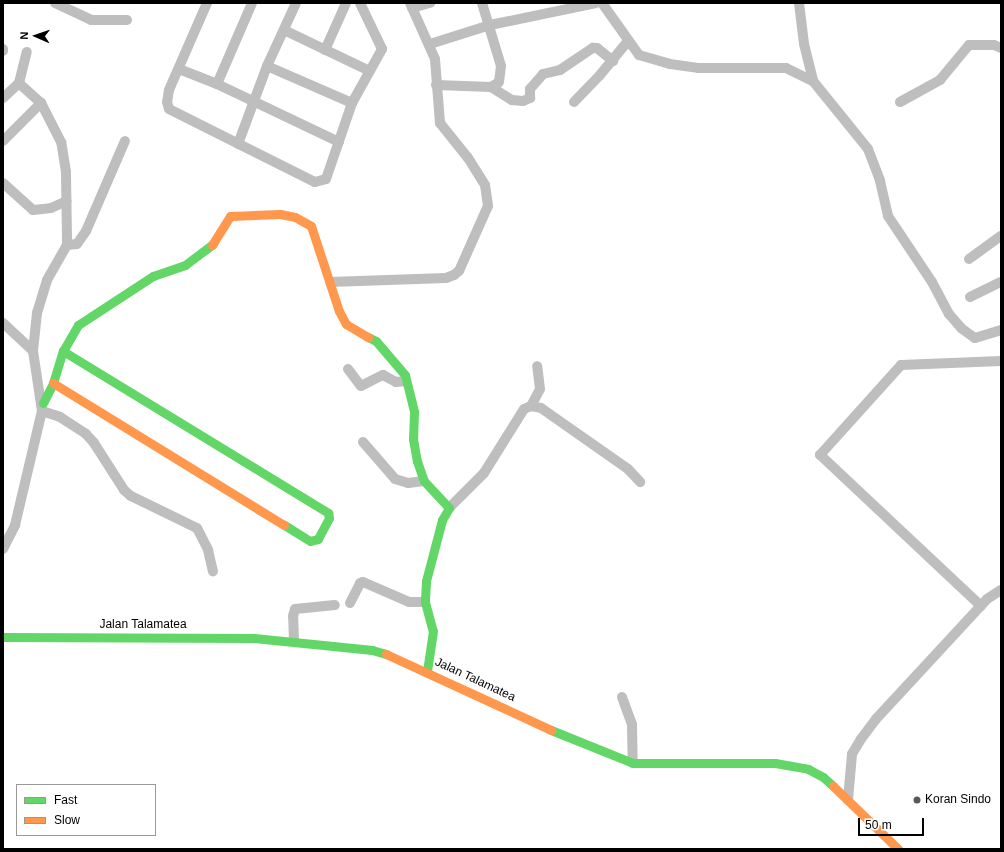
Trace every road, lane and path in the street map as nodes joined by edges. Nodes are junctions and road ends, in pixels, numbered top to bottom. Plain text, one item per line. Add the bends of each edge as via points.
1 (55, 3) edge
2 (207, 3) edge
3 (252, 3) edge
4 (296, 3) edge
5 (346, 3) edge
6 (360, 3) edge
7 (430, 3) edge
8 (482, 3) edge
9 (596, 3) edge
10 (602, 3) edge
11 (800, 3) edge
12 (411, 6) edge
13 (127, 20) dead end
14 (490, 25) junction
15 (284, 30) junction
16 (628, 41) junction
17 (430, 44) junction
18 (1001, 48) edge
19 (325, 50) junction
20 (27, 52) dead end
21 (612, 61) junction
22 (267, 66) junction
23 (179, 69) junction
24 (370, 71) junction
25 (813, 81) junction
26 (19, 83) junction
27 (217, 84) junction
28 (436, 85) junction
29 (491, 86) junction
30 (3, 98) edge
31 (574, 102) dead end
32 (900, 102) dead end
33 (41, 103) junction
34 (352, 103) junction
35 (254, 104) junction
36 (3, 141) edge
37 (125, 141) dead end
38 (339, 142) junction
39 (238, 144) junction
40 (3, 183) edge
41 (67, 201) junction
42 (1001, 236) edge
43 (67, 245) junction
44 (969, 259) dead end
45 (330, 282) junction
46 (1001, 282) edge
47 (970, 297) dead end
48 (3, 323) edge
49 (1001, 330) edge
50 (33, 351) junction
51 (63, 351) junction
52 (1001, 361) edge
53 (537, 366) dead end
54 (348, 369) dead end
55 (406, 381) junction
56 (52, 384) junction
57 (531, 406) junction
58 (42, 407) junction
59 (362, 442) dead end
60 (424, 481) junction
61 (640, 482) dead end
62 (449, 508) junction
63 (3, 549) edge
64 (212, 571) dead end
65 (1001, 590) edge
66 (350, 602) dead end
67 (425, 602) junction
68 (335, 605) dead end
69 (981, 606) junction
70 (3, 637) edge
71 (294, 641) junction
72 (427, 671) junction
73 (622, 696) dead end
74 (633, 763) junction
75 (848, 800) junction
76 (898, 849) edge

1 - 13 street via 91,20
2 - 23 street
3 - 27 street
4 - 15 street
5 - 19 street
6 - 24 street via 382,50
7 - 12 street
8 - 14 street
9 - 14 street
10 - 16 street
11 - 25 street via 804,44
12 - 17 street
14 - 17 street
14 - 29 street via 501,66 499,82
15 - 19 street
15 - 22 street
16 - 21 street
16 - 25 street via 639,55 670,64 731,69 776,66
17 - 28 street via 435,59
18 - 32 street via 994,45 970,45 940,80
19 - 24 street
20 - 26 street
21 - 29 street via 597,48 593,48 584,57 560,70 542,74 530,89 530,98 523,101 512,100
21 - 31 street
22 - 34 street
22 - 35 street
23 - 27 street
23 - 39 street via 169,90 166,102 169,109
24 - 34 street
25 - 49 street via 868,150 880,182 888,216 932,282 949,314 961,328 975,338
26 - 30 street
26 - 33 street
27 - 35 street
28 - 29 street
28 - 45 street via 440,123 468,158 485,185 488,196 484,220 459,271 446,278
33 - 36 street
33 - 41 street via 60,142
34 - 38 street
35 - 38 street
35 - 39 street
37 - 43 street via 86,231 77,244
38 - 39 street via 326,178 315,182
40 - 41 street via 33,210 51,208
41 - 43 street
42 - 44 street
43 - 50 street via 47,280 37,313
45 - 51 street via 311,226 295,217 280,214 237,214 225,221 215,241 204,253 185,265 153,276 90,315 71,335
45 - 55 street via 346,324 376,342 405,375
46 - 47 street
48 - 50 street
50 - 58 street
51 - 56 street
51 - 56 street via 328,513 329,518 318,539 310,541
52 - 69 street via 901,365 820,455
53 - 57 street via 540,389
54 - 55 street via 361,386 383,374 396,382
55 - 60 street via 414,412 413,439
56 - 58 street
57 - 61 street via 547,413 628,469
57 - 62 street via 524,409 484,473
58 - 63 street via 15,525
58 - 64 street via 75,426 94,443 130,496 197,528 208,550
59 - 60 street via 395,479 408,484
60 - 62 street
62 - 67 street via 442,520 426,581
65 - 69 street
66 - 67 street via 363,582 409,602
67 - 72 street via 434,631
68 - 71 street via 296,609 293,616
69 - 75 street via 876,719 861,739 852,754
70 - 71 street, Jalan Talamatea
71 - 72 street, Jalan Talamatea via 366,649 395,657
72 - 74 street, Jalan Talamatea via 576,742
73 - 74 street via 632,724
74 - 75 street, Jalan Talamatea via 792,765 808,769 823,777
75 - 76 street, Jalan Talamatea

